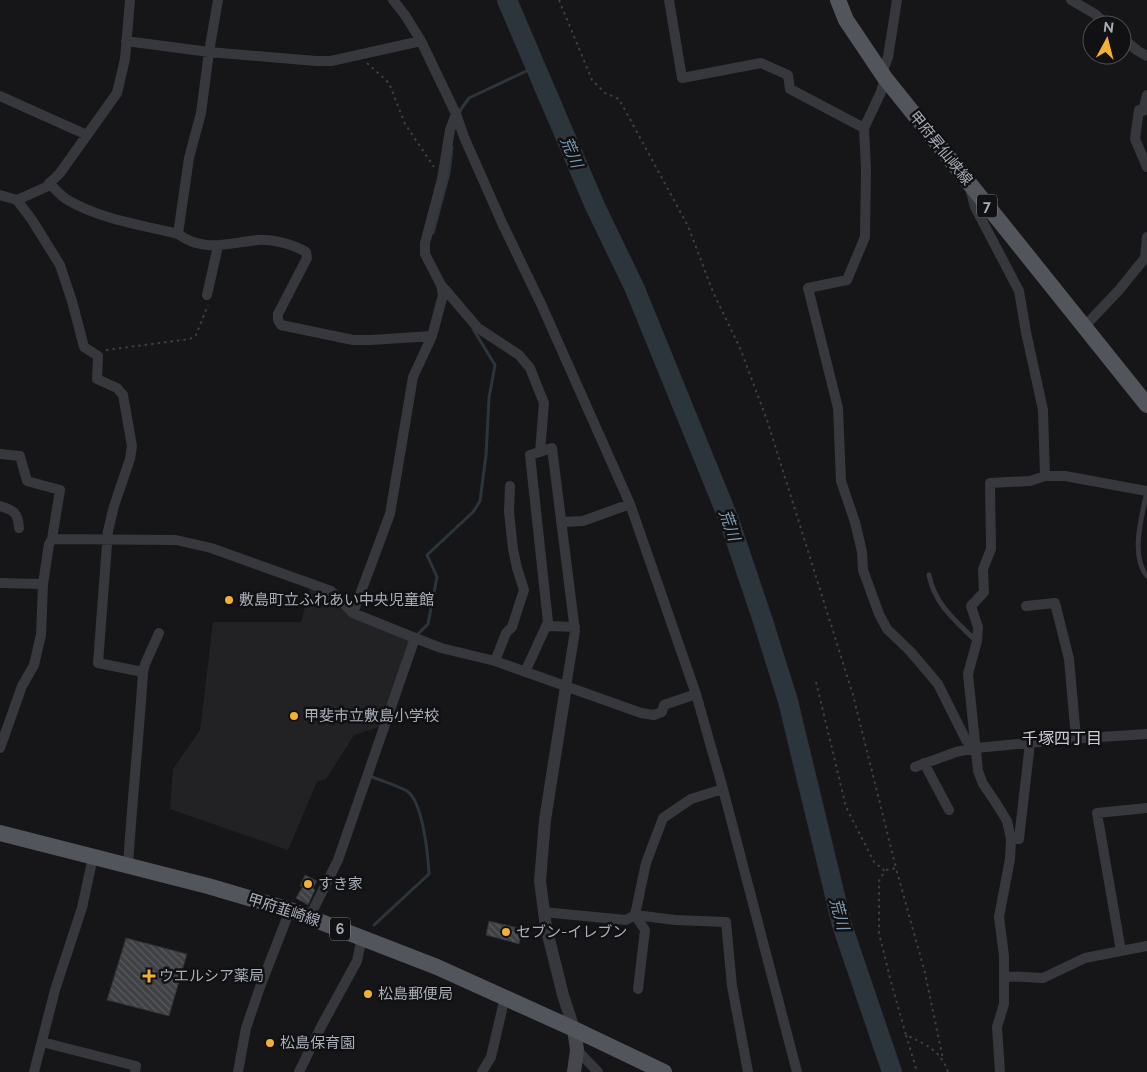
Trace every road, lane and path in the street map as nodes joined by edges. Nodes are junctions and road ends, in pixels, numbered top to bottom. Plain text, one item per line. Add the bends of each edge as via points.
1 (130, 0) edge
2 (218, 0) edge
3 (393, 0) edge
4 (559, 0) edge
5 (670, 0) edge
6 (838, 0) edge
7 (897, 0) edge
8 (1071, 0) edge
9 (1096, 15) edge
10 (126, 41) junction
11 (421, 41) junction
12 (1132, 46) edge
13 (209, 52) junction
14 (357, 55) junction
15 (1147, 56) edge
16 (884, 76) junction
17 (1147, 95) edge
18 (0, 96) edge
19 (1145, 111) edge
20 (456, 114) junction
21 (864, 128) junction
22 (87, 135) junction
23 (1147, 167) edge
24 (442, 179) junction
25 (49, 183) junction
26 (969, 183) junction
27 (0, 195) edge
28 (17, 200) junction
29 (178, 234) junction
30 (1147, 237) edge
31 (218, 246) junction
32 (441, 285) junction
33 (207, 294) joint
34 (1084, 327) junction
35 (432, 336) junction
36 (98, 356) junction
37 (1147, 405) edge
38 (540, 452) junction
39 (0, 454) edge
40 (1045, 476) junction
41 (510, 486) dead end
42 (1147, 491) edge
43 (630, 504) junction
44 (0, 506) edge
45 (562, 522) junction
46 (19, 528) dead end
47 (52, 539) junction
48 (108, 540) junction
49 (929, 575) dead end
50 (1147, 576) edge
51 (0, 583) edge
52 (43, 584) junction
53 (1026, 606) dead end
54 (353, 613) junction
55 (547, 626) junction
56 (575, 627) junction
57 (159, 634) dead end
58 (415, 638) junction
59 (976, 641) junction
60 (495, 661) junction
61 (143, 672) junction
62 (525, 672) junction
63 (816, 682) dead end
64 (566, 687) junction
65 (696, 694) junction
66 (1147, 734) edge
67 (1076, 738) junction
68 (1030, 743) junction
69 (0, 748) edge
70 (976, 748) junction
71 (723, 788) junction
72 (1147, 808) edge
73 (949, 810) dead end
74 (0, 833) edge
75 (1011, 838) junction
76 (93, 857) junction
77 (128, 866) junction
78 (896, 868) junction
79 (885, 871) junction
80 (290, 910) junction
81 (543, 912) junction
82 (635, 915) junction
83 (309, 918) junction
84 (362, 937) junction
85 (1147, 946) edge
86 (1121, 951) junction
87 (1004, 976) junction
88 (638, 988) dead end
89 (504, 997) junction
90 (574, 1029) junction
91 (906, 1035) junction
92 (42, 1042) junction
93 (577, 1050) junction
94 (943, 1059) junction
95 (34, 1072) edge
96 (135, 1072) edge
97 (238, 1072) edge
98 (299, 1072) edge
99 (482, 1072) edge
100 (574, 1072) edge
101 (598, 1072) edge
102 (664, 1072) edge
103 (748, 1072) edge
104 (797, 1072) edge
105 (917, 1072) edge
106 (948, 1072) edge
107 (1000, 1072) edge

1 - 10 street
2 - 13 street
3 - 11 street
4 - 78 path via 592,80 605,93 619,99 688,226 743,357 767,420 827,610
5 - 21 street via 682,78 761,63 788,75 790,89
6 - 16 main road, 甲府昇仙峡線 / 7 via 846,20
7 - 16 street
8 - 9 street
10 - 13 street
10 - 22 street via 117,93
11 - 14 street
11 - 20 street
12 - 15 street
13 - 14 street via 316,61
13 - 29 street via 202,113 189,158
14 - 24 path via 389,83 405,124
16 - 21 street via 881,92
16 - 26 main road, 甲府昇仙峡線 / 7
17 - 19 street
18 - 22 street
19 - 23 street via 1139,110 1135,139
20 - 24 street
20 - 43 street
21 - 70 street via 865,237 847,280 808,288 838,408 841,481 855,522 863,570 880,614 888,629 938,684 966,740
22 - 25 street
24 - 32 street via 424,254
25 - 28 street
25 - 29 street via 64,198 98,214
26 - 34 main road, 甲府昇仙峡線 / 7
26 - 40 street via 975,207 1019,291 1043,410
27 - 28 street
28 - 36 street via 60,265 84,347
29 - 31 street via 188,242
30 - 34 street via 1145,258
31 - 33 street
31 - 35 street via 274,240 306,252 307,258 278,314 280,325 353,340
32 - 35 street via 443,295
32 - 38 street via 478,328 519,355 530,368 544,403
33 - 36 path via 210,301 196,335 190,339 107,349
34 - 37 main road, 甲府昇仙峡線 / 7
35 - 54 street via 413,377 390,514
36 - 48 street via 97,379 117,388 122,395 132,446 114,506
38 - 45 street via 552,448
38 - 55 street via 530,454
39 - 47 street via 20,456 27,481 60,490
40 - 42 street via 1065,476
40 - 59 street via 1030,481 990,483 991,549 984,569 984,592 971,606 978,627
41 - 60 street via 508,512 513,549 524,590 512,627 506,633
42 - 50 lane via 1139,532 1139,556
43 - 45 street via 583,521
43 - 65 street
44 - 46 street via 12,510 18,518
45 - 56 street
47 - 48 street
47 - 52 street
48 - 54 street via 176,540 211,548 331,590
48 - 61 street via 98,663
49 - 59 lane via 937,600
51 - 52 street
52 - 69 street via 41,635 34,665 22,686
53 - 67 street via 1055,603 1069,659
54 - 58 street
55 - 56 street
55 - 62 street
56 - 64 street
57 - 61 street
58 - 60 street
58 - 83 street via 338,860
59 - 70 street via 968,674
60 - 62 street
61 - 77 street
62 - 64 street
63 - 79 path via 846,807 874,862
64 - 65 street via 654,715 662,712 664,705
64 - 81 street via 545,820 540,881
65 - 71 street
66 - 67 street
67 - 68 street
68 - 70 street
68 - 75 street via 1019,839
70 - 73 street via 919,765
70 - 75 street via 983,784 1007,821
71 - 82 street via 691,800 663,818 646,863
71 - 104 street
72 - 86 street via 1097,813
74 - 76 main road, 甲府韮崎線 / 6
75 - 87 street via 1000,917
76 - 77 main road, 甲府韮崎線 / 6
76 - 92 street via 82,908
77 - 80 main road, 甲府韮崎線 / 6
78 - 79 path
78 - 94 path
79 - 91 path via 879,881 879,933
80 - 83 main road, 甲府韮崎線 / 6
80 - 97 street via 246,1028
81 - 82 street via 626,920
81 - 90 street
82 - 88 street via 645,930
82 - 103 street via 726,922 732,986
83 - 84 main road, 甲府韮崎線 / 6
84 - 89 main road, 甲府韮崎線 / 6
84 - 98 street via 357,961
85 - 86 street
86 - 87 street via 1085,958 1043,978
87 - 107 street via 1004,1004 996,1028
89 - 90 main road, 甲府韮崎線 / 6
89 - 99 street via 491,1057
90 - 93 main road
90 - 102 main road, 甲府韮崎線 / 6
91 - 94 path via 932,1048
91 - 105 path
92 - 95 street
92 - 96 street via 136,1066
93 - 100 main road
93 - 101 street
94 - 106 path

